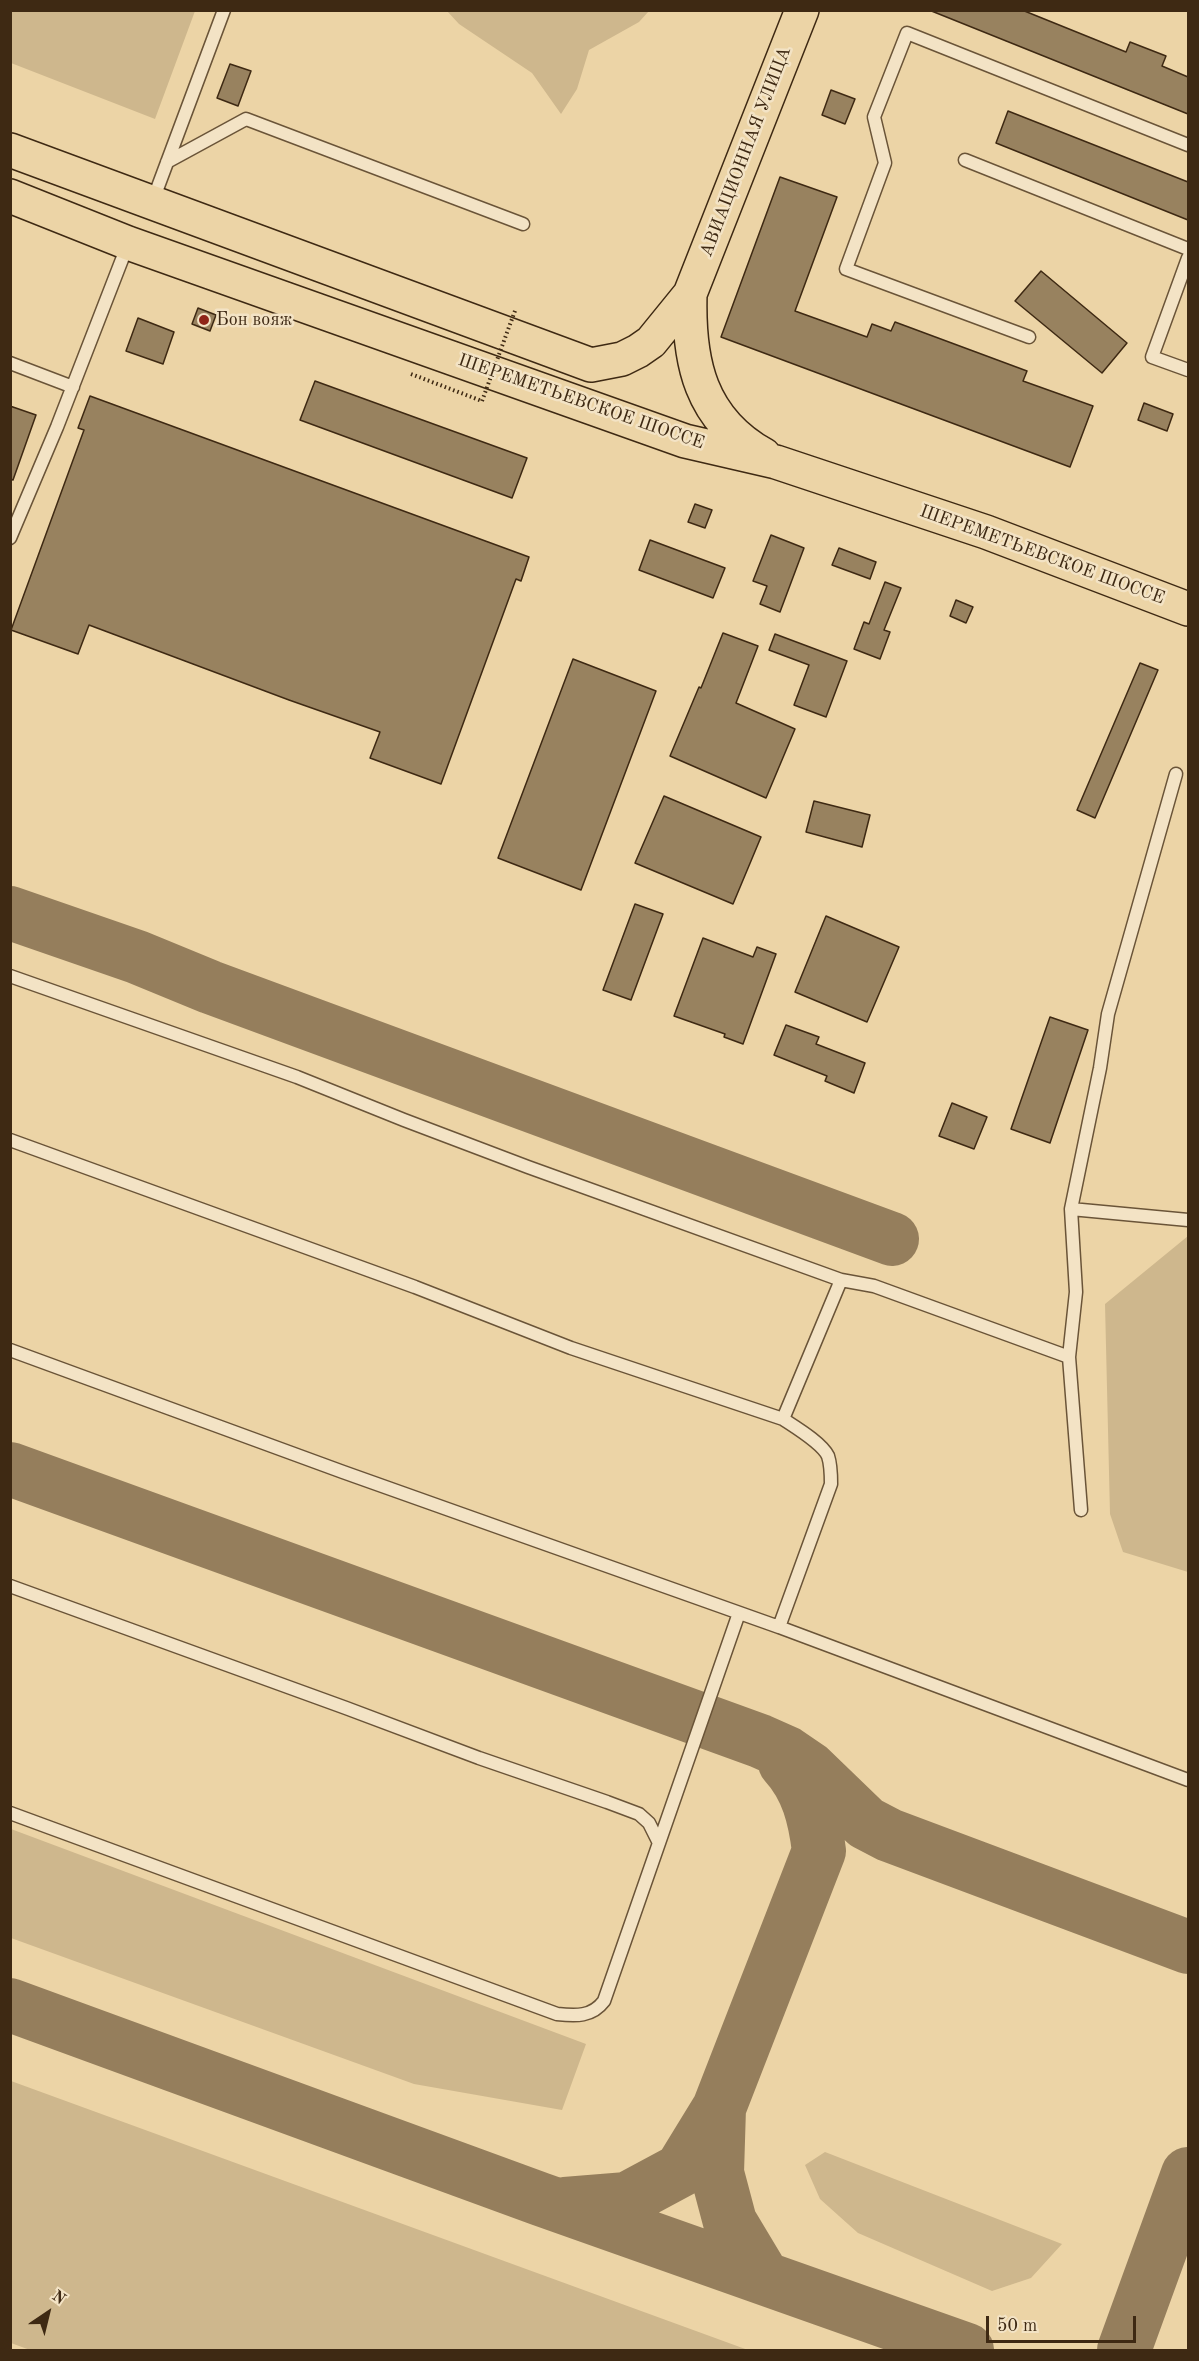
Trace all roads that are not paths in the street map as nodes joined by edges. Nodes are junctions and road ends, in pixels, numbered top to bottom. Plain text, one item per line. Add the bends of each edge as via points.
1 (224, 10) edge
2 (800, 11) edge
3 (1188, 145) edge
4 (10, 150) edge
5 (965, 160) dead end
6 (167, 162) junction
7 (10, 196) edge
8 (153, 201) junction
9 (523, 224) dead end
10 (128, 243) junction
11 (1188, 249) edge
12 (1188, 258) edge
13 (690, 294) junction
14 (1029, 337) dead end
15 (10, 363) edge
16 (1188, 370) edge
17 (73, 387) junction
18 (776, 462) junction
19 (10, 538) edge
20 (1188, 609) edge
21 (1176, 774) dead end
22 (10, 976) edge
23 (10, 1140) edge
24 (1071, 1209) junction
25 (1188, 1220) edge
26 (841, 1280) junction
27 (10, 1350) edge
28 (1069, 1357) junction
29 (783, 1419) junction
30 (1081, 1510) dead end
31 (10, 1586) edge
32 (739, 1613) junction
33 (779, 1627) junction
34 (1188, 1780) edge
35 (10, 1813) edge
36 (659, 1843) junction

1 - 6 lane
2 - 13 main road, АВИАЦИОННАЯ УЛИЦА
3 - 14 lane via 907,33 874,117 885,163 846,269
4 - 8 main road
5 - 11 lane
6 - 8 lane
6 - 9 lane via 246,119
7 - 10 main road, ШЕРЕМЕТЬЕВСКОЕ ШОССЕ
8 - 13 main road, АВИАЦИОННАЯ УЛИЦА via 591,365 622,359 651,342
10 - 17 lane
10 - 18 main road, ШЕРЕМЕТЬЕВСКОЕ ШОССЕ via 685,441
12 - 16 lane via 1152,357
13 - 18 main road, АВИАЦИОННАЯ УЛИЦА via 689,327 701,386 731,431
15 - 17 lane
17 - 19 lane
18 - 20 main road, ШЕРЕМЕТЬЕВСКОЕ ШОССЕ via 986,532
21 - 24 lane via 1108,1014
22 - 26 lane via 297,1077 528,1167
23 - 29 lane via 571,1348
24 - 25 lane
24 - 28 lane via 1076,1292
26 - 28 lane via 873,1286
26 - 29 lane
27 - 32 lane
28 - 30 lane
29 - 33 lane via 827,1454 831,1485
31 - 36 lane via 607,1802 639,1815 649,1823
32 - 33 lane
32 - 36 lane
33 - 34 lane
35 - 36 lane via 557,2014 573,2016 598,2010 604,2001

